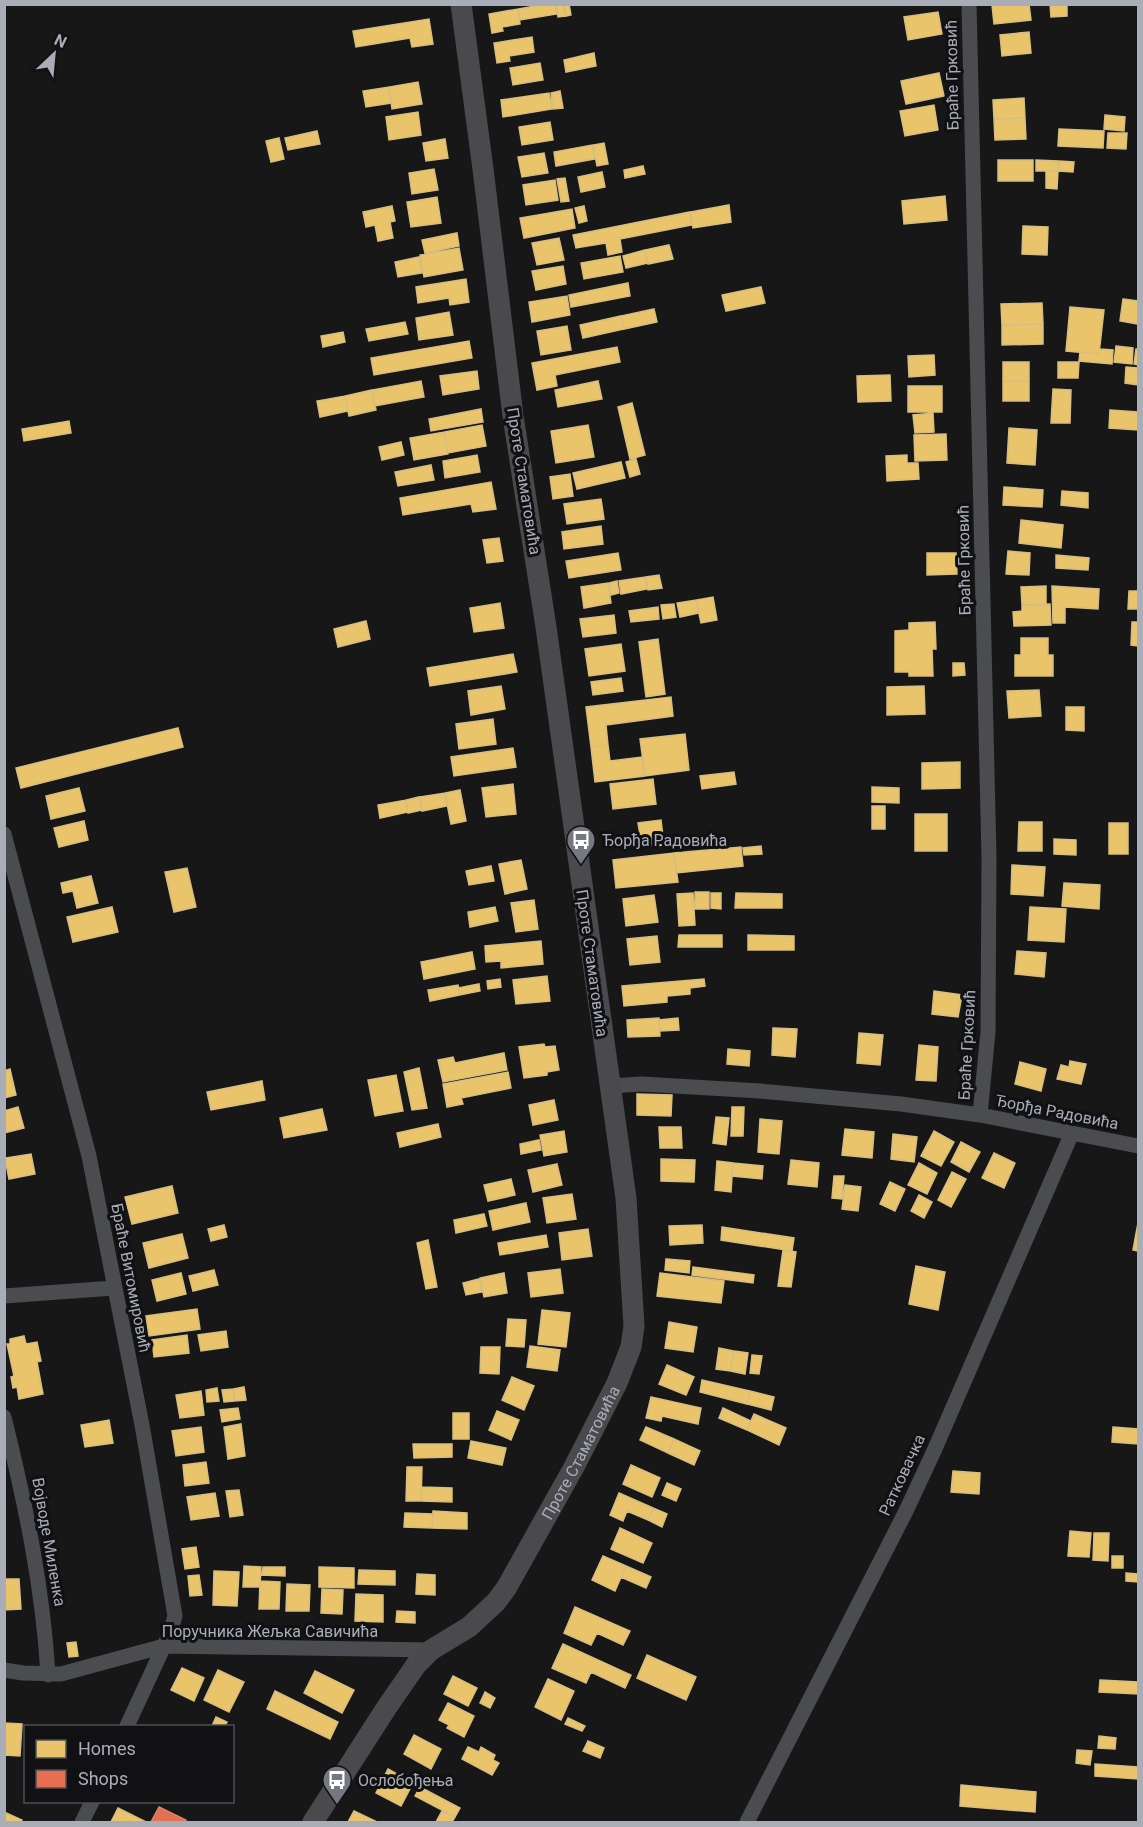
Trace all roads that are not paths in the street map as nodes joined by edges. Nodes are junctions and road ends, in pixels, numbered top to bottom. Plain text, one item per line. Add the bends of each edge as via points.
1 (461, 4) edge
2 (969, 4) edge
3 (4, 834) edge
4 (610, 1086) junction
5 (980, 1115) junction
6 (1072, 1133) junction
7 (1138, 1146) edge
8 (114, 1288) junction
9 (4, 1296) edge
10 (4, 1417) edge
11 (164, 1646) junction
12 (431, 1650) junction
13 (4, 1670) edge
14 (48, 1675) junction
15 (127, 1725) edge
16 (92, 1803) edge
17 (82, 1822) edge
18 (313, 1822) edge
19 (747, 1822) edge

1 - 4 street, Проте Стаматовића via 513,416
2 - 5 street, Браће Грковић via 989,857 988,1032
3 - 8 street, Браће Витомировић via 89,1156
4 - 5 street, Ђорђа Радовића via 642,1084 760,1091
4 - 12 street, Проте Стаматовића via 626,1198 634,1326 631,1347 612,1394 507,1587 469,1627
5 - 6 street, Ђорђа Радовића
6 - 7 street, Ђорђа Радовића
6 - 19 street, Ратковачка via 906,1511
8 - 9 street
8 - 11 street, Браће Витомировић via 175,1616
10 - 14 street, Војводе Миленка via 41,1590
11 - 12 street, Поручника Жељка Савичића
11 - 14 street, Поручника Жељка Савичића
11 - 15 street, Браће Витомировић
12 - 18 street, Проте Стаматовића via 405,1679
13 - 14 street, Поручника Жељка Савичића
16 - 17 street

